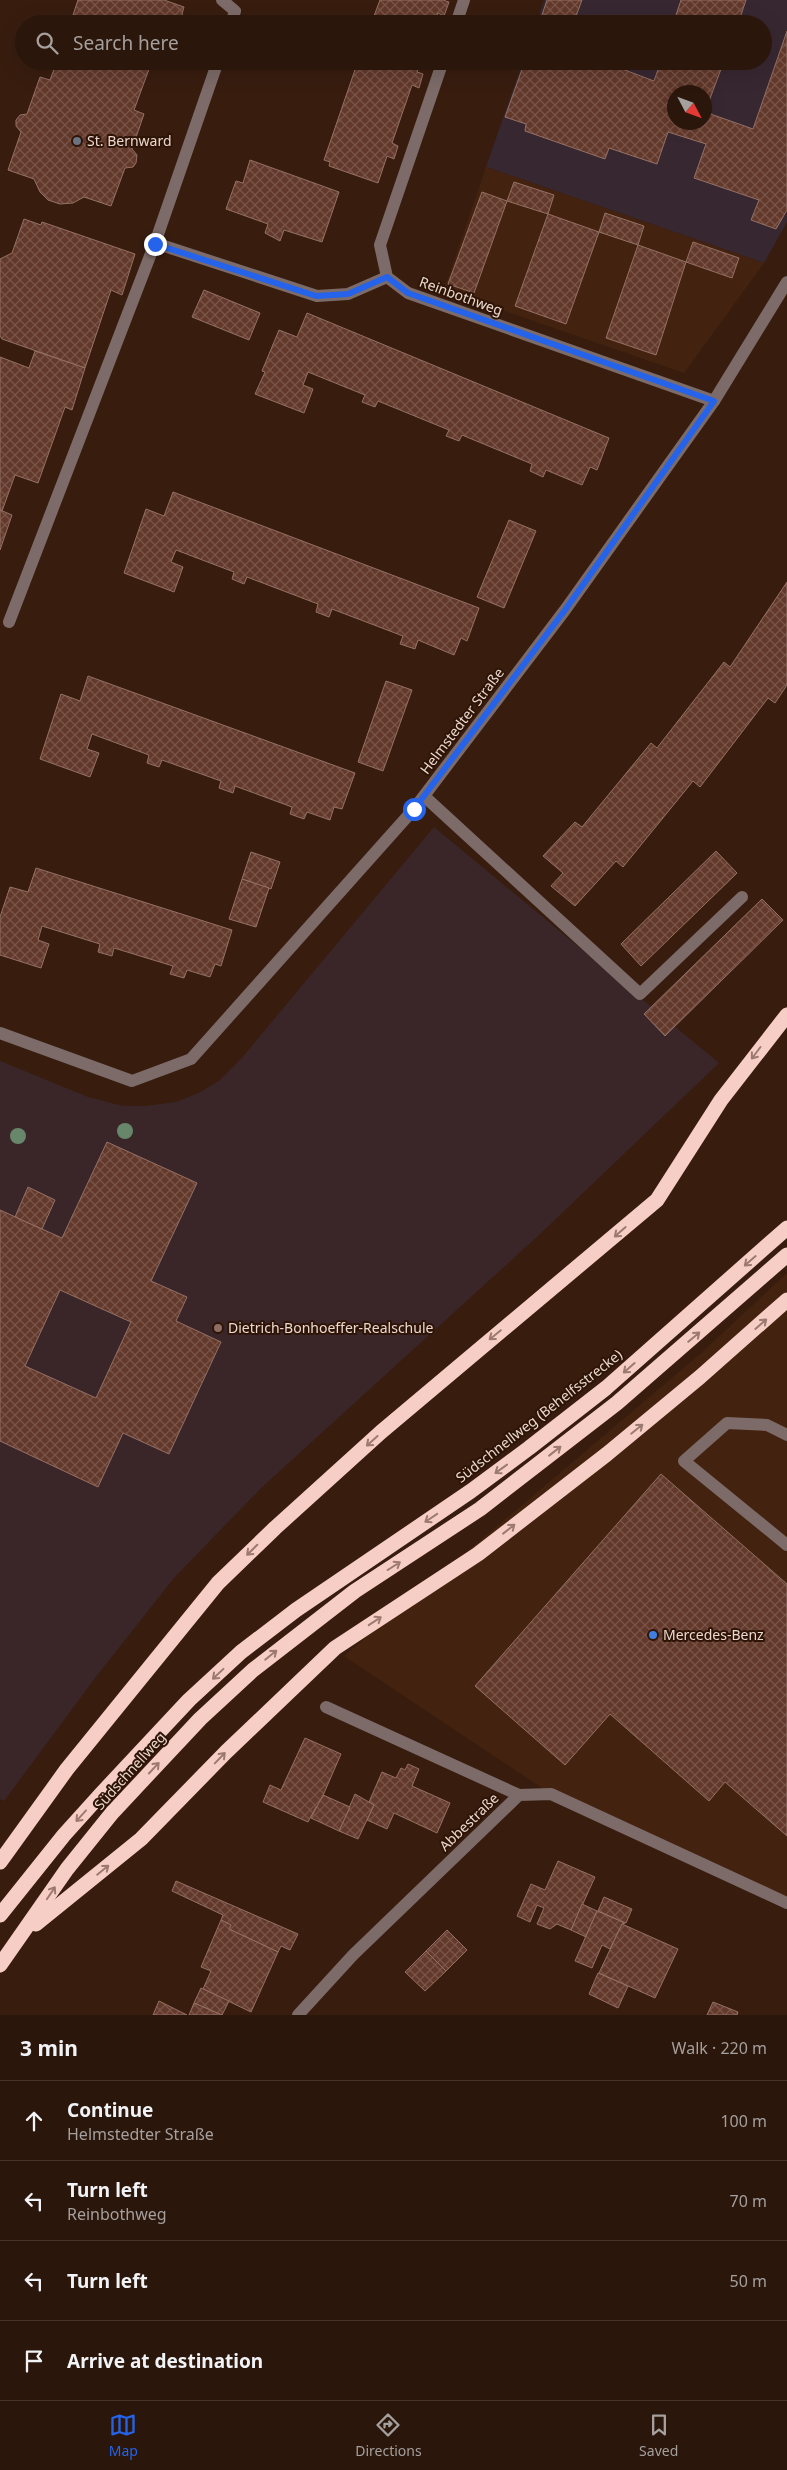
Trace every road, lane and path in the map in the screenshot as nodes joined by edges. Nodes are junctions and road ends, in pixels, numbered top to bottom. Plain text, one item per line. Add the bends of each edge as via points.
1 (222, 0) edge
2 (464, 0) edge
3 (234, 15) edge
4 (459, 15) edge
5 (215, 70) edge
6 (440, 70) edge
7 (155, 244) junction
8 (387, 277) junction
9 (787, 282) edge
10 (714, 401) junction
11 (9, 622) dead end
12 (424, 796) junction
13 (742, 897) dead end
14 (787, 1015) edge
15 (0, 1033) edge
16 (787, 1228) edge
17 (787, 1255) edge
18 (787, 1300) edge
19 (787, 1435) edge
20 (787, 1545) edge
21 (296, 1610) joint
22 (326, 1707) dead end
23 (519, 1795) junction
24 (0, 1862) edge
25 (787, 1903) edge
26 (0, 1915) edge
27 (24, 1934) junction
28 (0, 1965) edge
29 (298, 2015) edge

1 - 3 street via 235,11
2 - 4 street
5 - 7 street
6 - 8 street via 380,245
7 - 8 street via 316,296 348,294
7 - 11 street
8 - 10 street, Reinbothweg via 408,293
9 - 10 street, Helmstedter Straße
10 - 12 street, Helmstedter Straße via 565,610
12 - 13 street via 640,994
12 - 15 street, Helmstedter Straße via 191,1059 132,1081
14 -> 24 highway via 721,1100 657,1200 381,1432 218,1583 66,1769
16 -> 21 highway, Südschnellweg (Behelfsstrecke) via 606,1388 537,1442
27 -> 17 highway, Südschnellweg via 67,1868 112,1813 200,1718 240,1682 311,1623 495,1498 617,1403
27 -> 18 highway via 142,1839 226,1752 335,1648 478,1554 614,1448
19 - 20 street via 767,1425 727,1423 684,1461
21 -> 26 highway, Südschnellweg via 241,1652 189,1700 64,1836
22 - 23 street
23 - 25 street, Abbestraße via 551,1794
23 - 29 street, Abbestraße via 353,1955
27 - 28 highway, Südschnellweg

